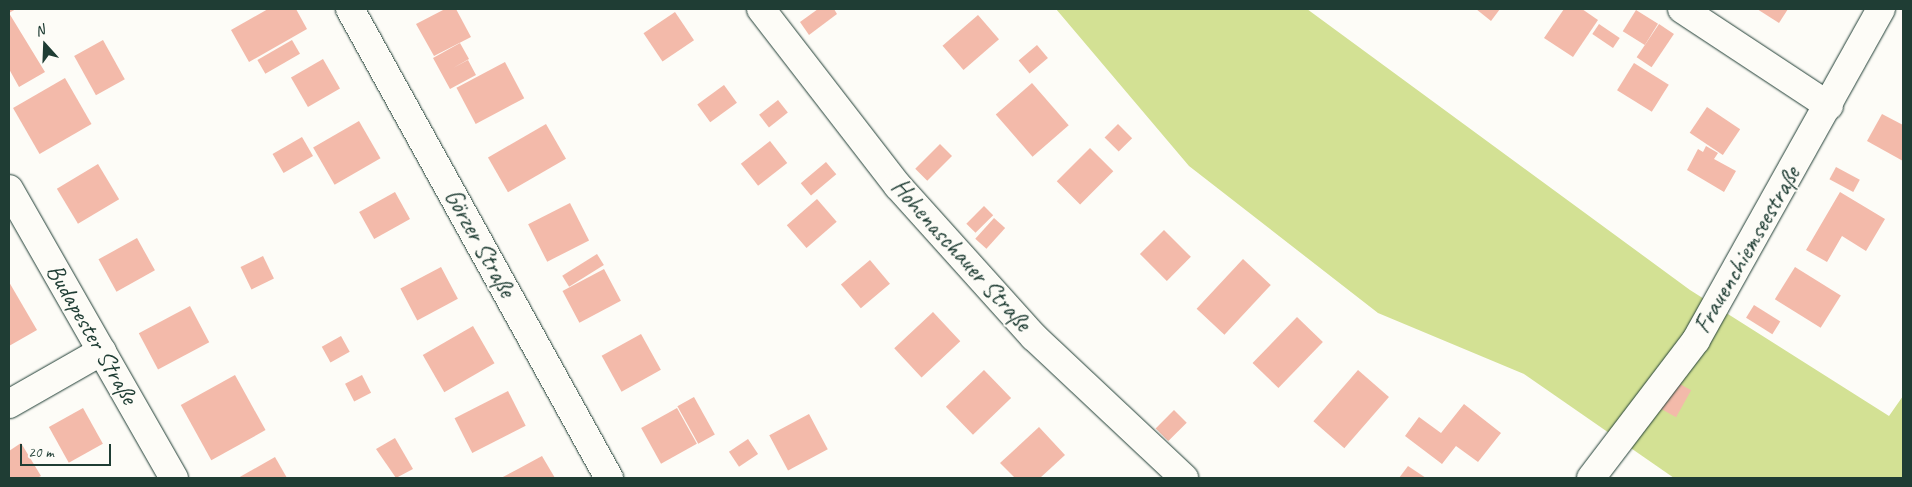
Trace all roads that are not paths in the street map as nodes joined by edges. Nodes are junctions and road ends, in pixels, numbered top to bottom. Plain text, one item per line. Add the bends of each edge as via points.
1 (350, 9) edge
2 (761, 9) edge
3 (1682, 9) edge
4 (1881, 9) edge
5 (1830, 106) junction
6 (9, 189) edge
7 (102, 351) junction
8 (9, 404) edge
9 (174, 478) edge
10 (610, 478) edge
11 (1184, 478) edge
12 (1591, 478) edge

1 - 10 street, Görzer Straße
2 - 11 street, Hohenaschauer Straße via 898,186 950,244 1034,337
3 - 5 street
4 - 5 street, Frauenchiemseestraße
5 - 12 street, Frauenchiemseestraße via 1696,340
6 - 7 street, Budapester Straße
7 - 8 street
7 - 9 street, Budapester Straße

